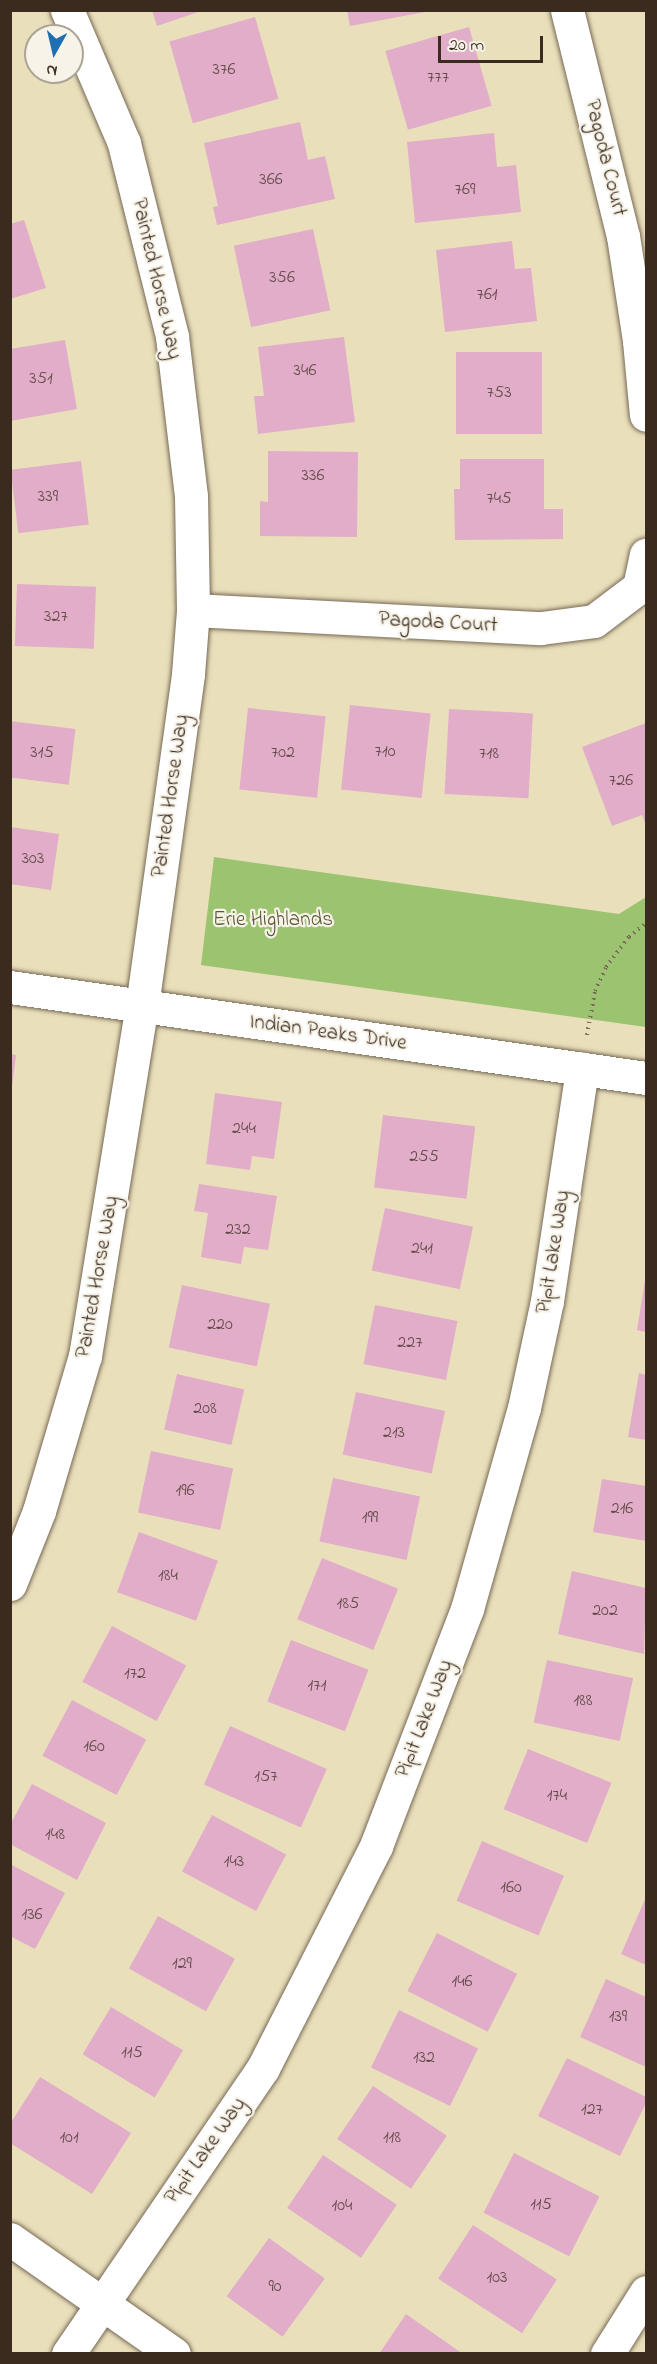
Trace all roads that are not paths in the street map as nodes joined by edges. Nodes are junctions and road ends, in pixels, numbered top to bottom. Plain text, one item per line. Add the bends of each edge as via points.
1 (67, 10) edge
2 (567, 10) edge
3 (646, 415) edge
4 (646, 555) edge
5 (193, 610) junction
6 (10, 987) edge
7 (142, 1006) junction
8 (584, 1055) junction
9 (646, 1078) edge
10 (10, 1584) edge
11 (10, 2239) edge
12 (646, 2292) edge
13 (100, 2303) junction
14 (68, 2354) edge
15 (174, 2354) edge
16 (608, 2354) edge

1 - 5 street, Painted Horse Way via 124,143 172,336 191,496
2 - 3 street, Pagoda Court via 623,236
4 - 5 street, Pagoda Court via 639,588 594,621 542,628
5 - 7 street, Painted Horse Way via 188,674
6 - 7 street, Indian Peaks Drive
7 - 8 street, Indian Peaks Drive
7 - 10 street, Painted Horse Way via 85,1356 39,1511
8 - 9 street, Indian Peaks Drive
8 - 13 street, Pipit Lake Way via 547,1301 524,1408 467,1609 376,1846 263,2068
11 - 13 street
12 - 16 street
13 - 14 street, Pipit Lake Way
13 - 15 street

